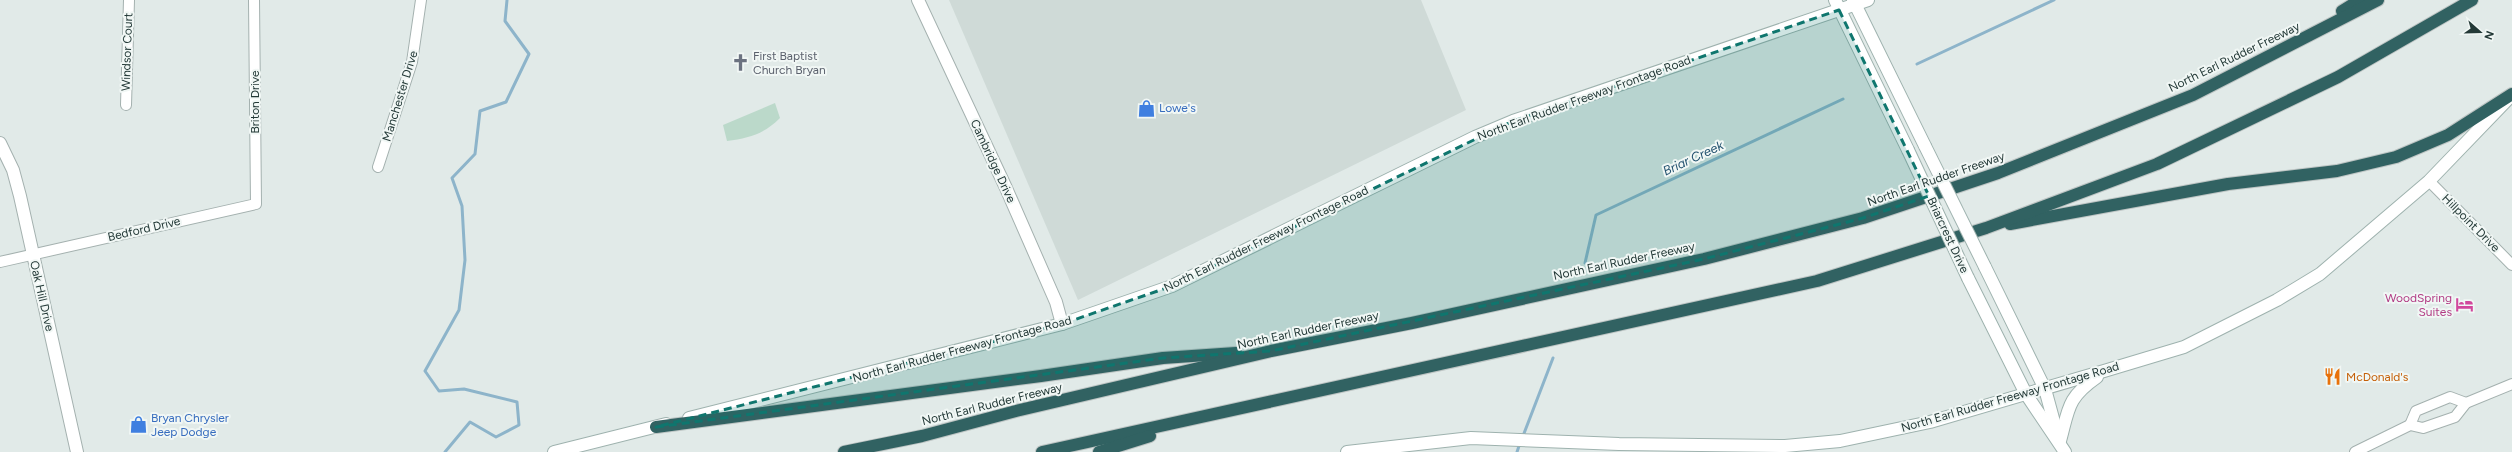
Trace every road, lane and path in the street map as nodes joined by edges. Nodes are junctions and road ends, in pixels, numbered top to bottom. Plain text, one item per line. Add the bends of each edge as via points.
1 (129, 0) edge
2 (254, 0) edge
3 (421, 0) edge
4 (918, 0) edge
5 (1868, 0) edge
6 (2360, 0) edge
7 (2378, 0) edge
8 (2472, 0) edge
9 (1853, 2) edge
10 (1837, 5) edge
11 (2287, 47) junction
12 (2512, 94) edge
13 (126, 105) dead end
14 (0, 143) edge
15 (378, 166) dead end
16 (2429, 181) junction
17 (256, 204) joint
18 (1986, 228) junction
19 (32, 254) junction
20 (0, 262) edge
21 (2512, 265) edge
22 (1062, 324) junction
23 (1271, 351) junction
24 (2104, 371) junction
25 (2512, 384) edge
26 (2045, 389) junction
27 (2026, 394) junction
28 (2466, 403) junction
29 (1212, 416) junction
30 (2410, 425) junction
31 (656, 427) junction
32 (2062, 447) edge
33 (1619, 448) edge
34 (76, 452) edge
35 (554, 452) edge
36 (844, 452) edge
37 (1042, 452) edge
38 (1099, 452) edge
39 (1347, 452) edge
40 (2355, 452) edge

1 - 13 street, Windsor Court
2 - 17 street, Briton Drive
3 - 15 street, Manchester Drive via 412,62
4 - 22 main road, Cambridge Drive via 1012,202 1056,302
5 - 9 main road, North Earl Rudder Freeway Frontage Road
6 - 11 highway
7 - 11 highway, North Earl Rudder Freeway
8 - 18 highway via 2338,77 2158,164
9 - 10 main road, North Earl Rudder Freeway Frontage Road
9 - 26 main road, Briarcrest Drive, bridge
10 - 22 main road, North Earl Rudder Freeway Frontage Road via 1513,121 1172,286
10 - 27 main road, Briarcrest Drive, bridge
11 - 23 highway, North Earl Rudder Freeway via 2193,95 1998,173 1863,218 1704,259
12 - 16 main road, North Earl Rudder Freeway Frontage Road
12 - 18 highway via 2448,135 2396,157 2337,171 2228,184
14 - 19 main road, Oak Hill Drive via 13,170
16 - 21 street, Hillpoint Drive
16 - 24 main road, North Earl Rudder Freeway Frontage Road via 2343,256 2320,274 2277,300 2184,347
17 - 19 street, Bedford Drive
18 - 29 highway via 1817,281
19 - 20 street, Bedford Drive
19 - 34 main road, Oak Hill Drive
22 - 31 main road, North Earl Rudder Freeway Frontage Road
23 - 31 highway via 1163,358
23 - 36 highway, North Earl Rudder Freeway via 922,436
24 - 26 main road, North Earl Rudder Freeway Frontage Road
24 - 32 main road via 2078,390 2069,406
25 - 28 street
26 - 27 main road, North Earl Rudder Freeway Frontage Road
26 - 32 main road, Briarcrest Drive
27 - 32 main road, Briarcrest Drive
27 - 33 main road, North Earl Rudder Freeway Frontage Road via 1930,422 1840,441 1785,446
28 - 30 street via 2455,417 2423,428
28 - 30 street via 2450,397 2416,411
29 - 37 highway
29 - 38 highway
30 - 40 street
31 - 35 main road, North Earl Rudder Freeway Frontage Road
33 - 39 main road, North Earl Rudder Freeway Frontage Road via 1541,439 1471,438

